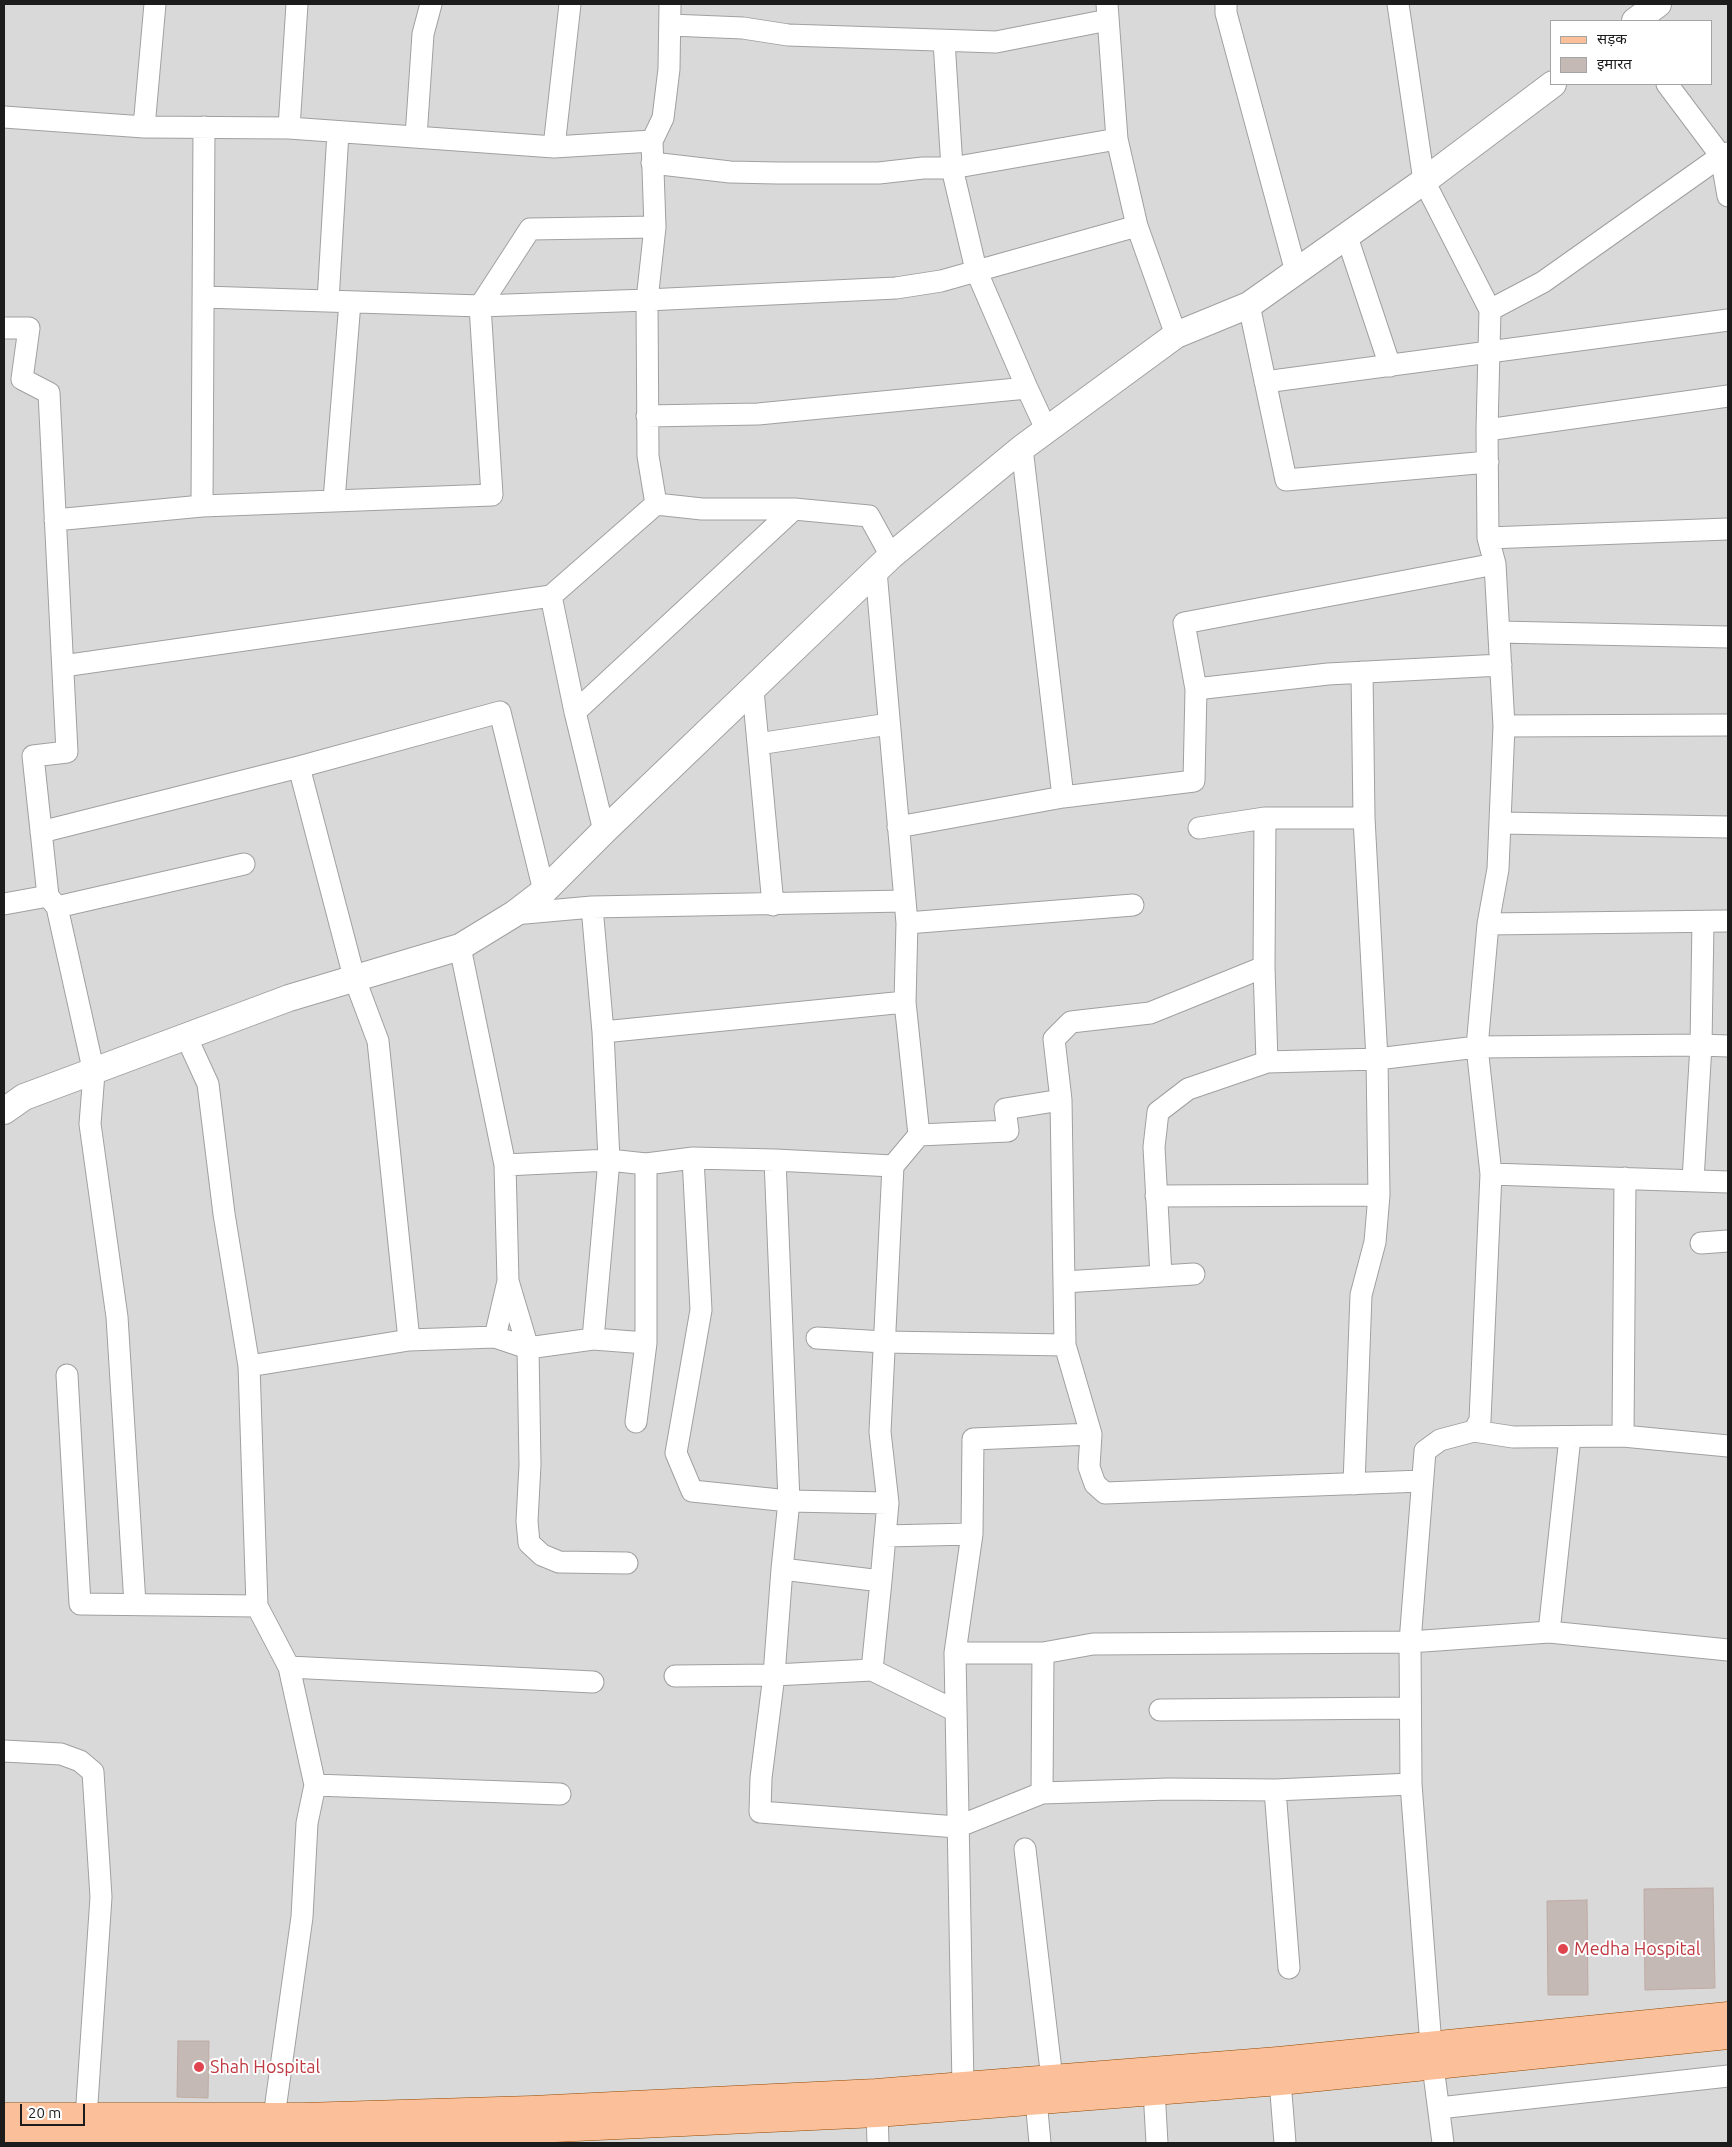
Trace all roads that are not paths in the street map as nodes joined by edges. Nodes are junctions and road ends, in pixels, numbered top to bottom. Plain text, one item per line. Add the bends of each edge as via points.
1 (155, 4) edge
2 (297, 4) edge
3 (431, 4) edge
4 (570, 4) edge
5 (670, 4) edge
6 (1226, 4) edge
7 (1398, 4) edge
8 (1658, 4) edge
9 (1108, 12) edge
10 (1637, 20) edge
11 (670, 25) junction
12 (944, 41) junction
13 (1552, 85) edge
14 (1668, 85) edge
15 (4, 117) edge
16 (204, 126) junction
17 (144, 127) junction
18 (289, 128) junction
19 (338, 132) junction
20 (416, 137) junction
21 (1117, 139) junction
22 (652, 141) junction
23 (554, 147) junction
24 (1724, 154) edge
25 (652, 164) junction
26 (952, 168) junction
27 (1424, 181) junction
28 (1728, 196) edge
29 (1137, 226) junction
30 (655, 227) junction
31 (1347, 237) junction
32 (976, 270) junction
33 (1296, 272) junction
34 (204, 297) junction
35 (647, 300) junction
36 (328, 301) junction
37 (350, 302) junction
38 (1250, 305) junction
39 (480, 306) junction
40 (1490, 310) junction
41 (1728, 320) edge
42 (4, 328) edge
43 (1176, 334) junction
44 (1489, 353) junction
45 (1390, 366) junction
46 (1265, 382) junction
47 (1028, 388) junction
48 (1728, 396) edge
49 (647, 416) junction
50 (1487, 430) junction
51 (1047, 431) junction
52 (1022, 448) junction
53 (1488, 462) junction
54 (334, 500) junction
55 (656, 504) junction
56 (202, 506) junction
57 (794, 509) junction
58 (55, 520) junction
59 (1728, 529) edge
60 (1488, 538) junction
61 (884, 564) junction
62 (1495, 564) junction
63 (551, 596) junction
64 (1499, 632) junction
65 (1728, 637) edge
66 (1501, 665) junction
67 (63, 666) junction
68 (1362, 672) junction
69 (1196, 689) junction
70 (753, 690) junction
71 (574, 712) junction
72 (889, 724) junction
73 (1728, 725) edge
74 (1504, 726) junction
75 (758, 744) junction
76 (299, 767) junction
77 (1063, 796) junction
78 (1265, 818) junction
79 (1364, 818) junction
80 (1500, 823) junction
81 (898, 827) junction
82 (1728, 827) edge
83 (1199, 828) dead end
84 (604, 831) junction
85 (41, 832) junction
86 (244, 864) dead end
87 (544, 891) junction
88 (904, 900) junction
89 (53, 901) junction
90 (4, 904) edge
91 (773, 905) junction
92 (1133, 905) dead end
93 (592, 907) junction
94 (514, 914) junction
95 (1728, 921) edge
96 (1703, 922) junction
97 (907, 924) junction
98 (1488, 924) junction
99 (460, 947) junction
100 (1264, 967) junction
101 (354, 977) junction
102 (905, 1002) junction
103 (603, 1032) junction
104 (186, 1036) junction
105 (1701, 1045) junction
106 (1728, 1046) edge
107 (1477, 1047) junction
108 (1377, 1058) junction
109 (1267, 1062) junction
110 (94, 1073) junction
111 (1061, 1100) junction
112 (4, 1111) edge
113 (919, 1135) junction
114 (693, 1158) junction
115 (609, 1160) junction
116 (775, 1160) junction
117 (646, 1164) junction
118 (504, 1165) junction
119 (893, 1166) junction
120 (1492, 1174) junction
121 (1625, 1178) junction
122 (1693, 1180) junction
123 (1728, 1182) edge
124 (1379, 1195) junction
125 (1156, 1196) junction
126 (1728, 1241) edge
127 (1702, 1243) dead end
128 (1194, 1274) dead end
129 (1161, 1276) junction
130 (508, 1280) junction
131 (1064, 1282) junction
132 (495, 1337) junction
133 (817, 1338) dead end
134 (593, 1339) junction
135 (409, 1340) junction
136 (884, 1342) junction
137 (646, 1343) junction
138 (1065, 1345) junction
139 (528, 1348) junction
140 (249, 1366) junction
141 (67, 1376) dead end
142 (636, 1422) dead end
143 (1474, 1432) junction
144 (1091, 1434) junction
145 (1570, 1436) junction
146 (1623, 1436) junction
147 (1728, 1446) edge
148 (1422, 1481) junction
149 (1354, 1484) junction
150 (789, 1501) junction
151 (888, 1503) junction
152 (972, 1534) junction
153 (885, 1536) junction
154 (627, 1563) dead end
155 (782, 1569) junction
156 (881, 1581) junction
157 (135, 1604) junction
158 (257, 1606) junction
159 (1549, 1632) junction
160 (1410, 1642) junction
161 (1728, 1650) edge
162 (955, 1653) junction
163 (1043, 1653) junction
164 (289, 1667) junction
165 (872, 1670) junction
166 (774, 1675) junction
167 (675, 1676) dead end
168 (592, 1682) dead end
169 (1410, 1708) junction
170 (1160, 1710) dead end
171 (956, 1711) junction
172 (4, 1751) edge
173 (1411, 1784) junction
174 (314, 1785) junction
175 (1275, 1790) junction
176 (1042, 1793) junction
177 (560, 1794) dead end
178 (957, 1827) junction
179 (1025, 1848) dead end
180 (1289, 1968) dead end
181 (1728, 2016) edge
182 (1728, 2035) edge
183 (1432, 2056) junction
184 (1728, 2076) edge
185 (1280, 2081) junction
186 (1136, 2085) junction
187 (963, 2086) junction
188 (1044, 2089) junction
189 (1439, 2108) junction
190 (877, 2113) junction
191 (274, 2117) junction
192 (4, 2118) edge
193 (86, 2133) edge
194 (531, 2136) edge
195 (4, 2137) edge
196 (302, 2140) edge
197 (878, 2143) edge
198 (1040, 2143) edge
199 (1157, 2143) edge
200 (1285, 2143) edge
201 (1443, 2143) edge

1 - 17 street
2 - 18 street
3 - 20 street via 423,34
4 - 23 street
5 - 11 street
6 - 33 street
7 - 27 street
8 - 10 street
9 - 12 street via 996,42
9 - 21 street
11 - 12 street via 743,28 788,35
11 - 22 street via 663,118
12 - 26 street
13 - 27 street
14 - 24 street
15 - 17 street
16 - 17 street
16 - 18 street
16 - 34 street
18 - 19 street
19 - 20 street
19 - 36 street
20 - 23 street
21 - 26 street
21 - 29 street
22 - 23 street
22 - 25 street
24 - 28 street
24 - 40 street via 1543,282
25 - 26 street via 776,173 879,173
25 - 30 street
26 - 32 street
27 - 31 street
27 - 40 street
29 - 32 street
29 - 43 street
30 - 35 street
30 - 39 street via 530,229
31 - 33 street
31 - 45 street
32 - 35 street via 896,288
32 - 47 street
33 - 38 street
34 - 36 street
34 - 56 street
35 - 39 street
35 - 49 street
36 - 37 street
37 - 39 street
37 - 54 street
38 - 43 street
38 - 46 street
39 - 54 street via 492,495
40 - 44 street
41 - 44 street
42 - 58 street via 29,328 22,379 49,393
43 - 51 street
44 - 45 street
44 - 50 street
45 - 46 street
46 - 53 street via 1286,480
47 - 49 street via 758,414
47 - 51 street
48 - 50 street
49 - 55 street via 648,456
50 - 53 street
51 - 52 street
52 - 61 street
52 - 77 street
53 - 60 street
54 - 56 street
55 - 57 street via 702,509
55 - 63 street
56 - 58 street
57 - 61 street via 869,516
57 - 71 street
58 - 67 street
59 - 60 street
60 - 62 street
61 - 70 street
61 - 72 street
62 - 64 street
62 - 69 street via 1184,623
63 - 67 street
63 - 71 street
64 - 65 street
64 - 66 street
66 - 68 street
66 - 74 street
67 - 85 street via 67,752 33,756
68 - 69 street
68 - 79 street
69 - 77 street via 1194,781
70 - 75 street
70 - 84 street
71 - 84 street
72 - 75 street
72 - 81 street
73 - 74 street
74 - 80 street
75 - 91 street
76 - 85 street
76 - 87 street via 500,712
76 - 101 street
77 - 81 street
78 - 79 street
78 - 83 street
78 - 100 street
79 - 108 street
80 - 82 street
80 - 98 street via 1498,869
81 - 88 street
84 - 87 street
85 - 89 street
86 - 89 street
87 - 94 street
88 - 91 street
88 - 97 street
89 - 90 street
89 - 110 street
91 - 93 street
92 - 97 street
93 - 94 street
93 - 103 street
94 - 99 street
95 - 96 street
96 - 98 street
96 - 105 street
97 - 102 street
98 - 107 street
99 - 101 street
99 - 118 street
100 - 109 street
100 - 111 street via 1150,1013 1072,1022 1054,1039
101 - 104 street
101 - 135 street via 378,1041
102 - 103 street
102 - 113 street
103 - 115 street
104 - 110 street
104 - 140 street via 208,1084 224,1214
105 - 106 street
105 - 107 street
105 - 122 street
107 - 108 street
107 - 120 street
108 - 109 street
108 - 124 street
109 - 125 street via 1188,1089 1158,1112 1154,1147
110 - 112 street via 24,1097
110 - 157 street via 90,1124 117,1317
111 - 113 street via 1005,1109 1008,1131
111 - 131 street
113 - 119 street
114 - 116 street
114 - 117 street
114 - 150 street via 700,1310 676,1453 692,1492
115 - 117 street
115 - 118 street
115 - 134 street
116 - 119 street
116 - 150 street
117 - 137 street
118 - 130 street
119 - 136 street
120 - 121 street
120 - 143 street via 1480,1420
121 - 122 street
121 - 146 street
122 - 123 street
124 - 125 street
124 - 149 street via 1375,1242 1361,1295
125 - 129 street
126 - 127 street
128 - 129 street
129 - 131 street
130 - 132 street
130 - 139 street
131 - 138 street
132 - 135 street
132 - 139 street
133 - 136 street
134 - 137 street
134 - 139 street
135 - 140 street
136 - 138 street
136 - 151 street via 880,1432
137 - 142 street
138 - 144 street
139 - 154 street via 529,1543 542,1556 558,1562
140 - 158 street
141 - 157 street via 80,1604
143 - 145 street via 1513,1437
143 - 148 street via 1440,1440 1425,1450
144 - 149 street via 1089,1467 1095,1484 1105,1493
144 - 152 street via 973,1439
145 - 146 street
145 - 159 street
146 - 147 street
148 - 149 street
148 - 160 street
150 - 151 street
150 - 155 street
151 - 153 street
152 - 153 street
152 - 162 street
153 - 156 street
155 - 156 street
155 - 166 street
156 - 165 street
157 - 158 street
158 - 164 street
159 - 160 street
159 - 161 street
160 - 163 street via 1093,1644
160 - 169 street
162 - 163 street
162 - 171 street
163 - 176 street
164 - 168 street
164 - 174 street
165 - 166 street
165 - 171 street
166 - 167 street
166 - 178 street via 760,1812
169 - 170 street
169 - 173 street
171 - 178 street
172 - 193 street via 61,1754 80,1761 93,1772 101,1897
173 - 175 street
173 - 183 street
174 - 177 street
174 - 191 street via 307,1823 302,1917
175 - 176 street
175 - 180 street
176 - 178 street
178 - 187 street
179 - 188 street
181 - 183 main road
182 - 183 main road
183 - 185 main road
183 - 186 main road via 1278,2061
183 - 189 street
184 - 189 street
185 - 186 main road
185 - 200 street
186 - 188 main road
186 - 199 street
187 - 188 main road
187 - 191 main road via 532,2110
188 - 190 main road
188 - 198 street
189 - 201 street
190 - 194 main road
190 - 197 street
191 - 193 main road
192 - 193 main road
193 - 195 main road
193 - 196 main road
194 - 196 main road

